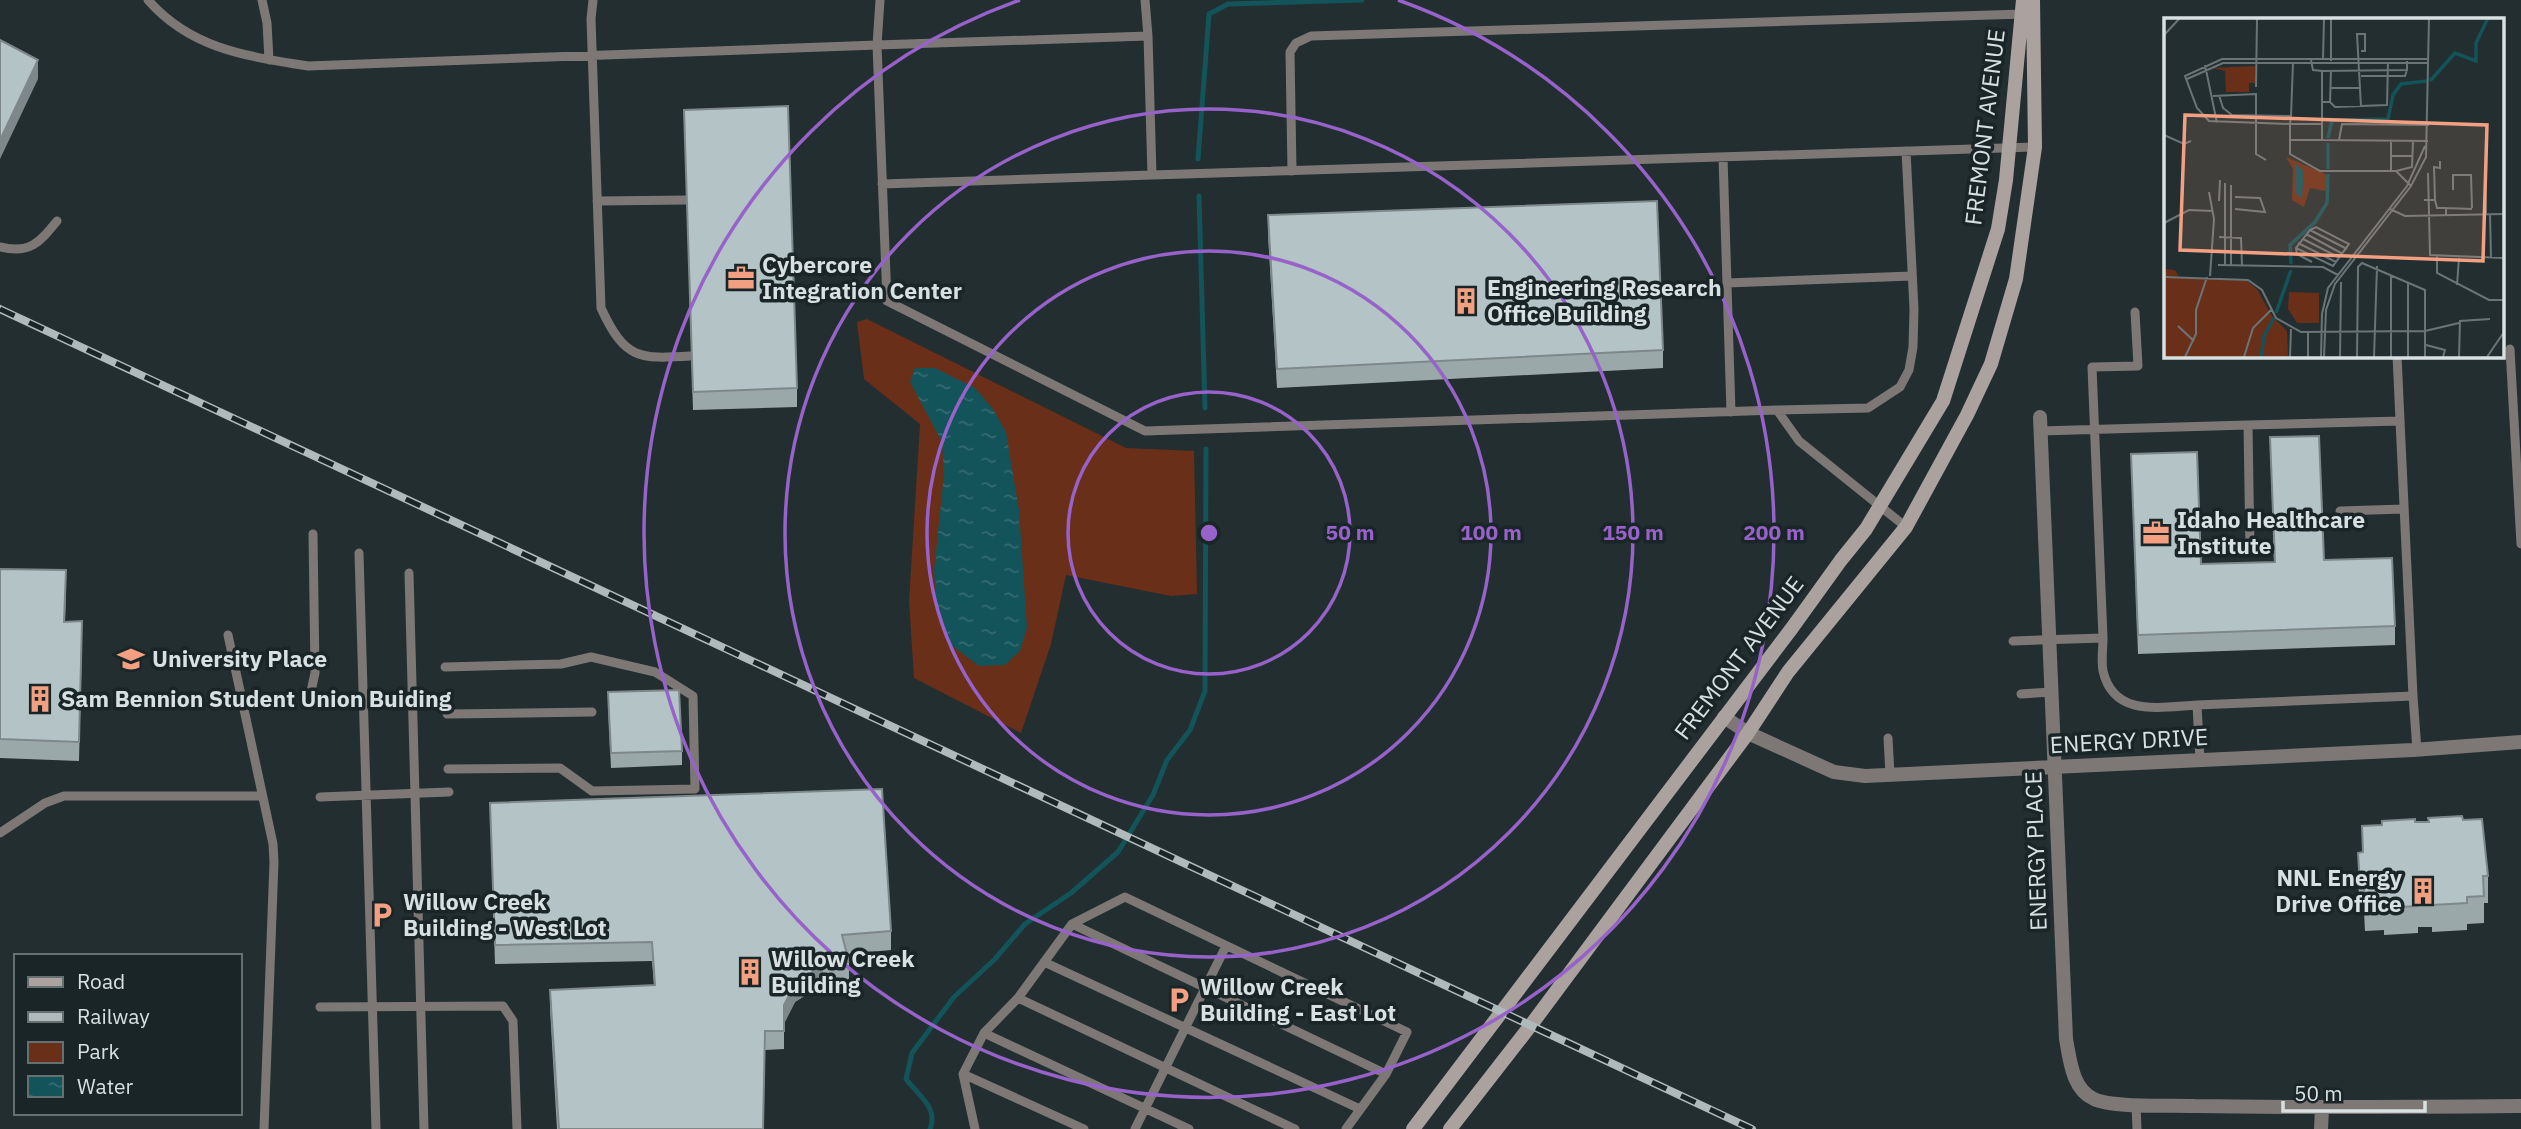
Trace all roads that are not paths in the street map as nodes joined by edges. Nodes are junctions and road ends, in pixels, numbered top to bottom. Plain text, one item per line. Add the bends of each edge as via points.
1 (148, 0) edge
2 (262, 0) edge
3 (593, 0) edge
4 (880, 0) edge
5 (1145, 0) edge
6 (2028, 7) edge
7 (1149, 36) junction
8 (877, 45) junction
9 (592, 55) junction
10 (269, 60) junction
11 (2035, 147) junction
12 (2009, 148) junction
13 (1906, 151) junction
14 (1723, 157) junction
15 (1292, 171) junction
16 (1152, 174) junction
17 (882, 184) junction
18 (687, 200) edge
19 (597, 201) junction
20 (57, 221) dead end
21 (0, 247) edge
22 (1912, 276) junction
23 (1727, 283) junction
24 (2135, 312) dead end
25 (2511, 349) dead end
26 (691, 356) edge
27 (2397, 357) edge
28 (1777, 411) junction
29 (1731, 412) junction
30 (2400, 421) junction
31 (2040, 424) joint
32 (2248, 425) junction
33 (2095, 429) junction
34 (1880, 506) junction
35 (2404, 509) junction
36 (2340, 511) dead end
37 (1906, 527) junction
38 (313, 534) dead end
39 (2521, 544) edge
40 (2250, 551) dead end
41 (359, 553) dead end
42 (409, 573) dead end
43 (228, 635) dead end
44 (2103, 638) junction
45 (2049, 640) junction
46 (2012, 641) dead end
47 (445, 667) dead end
48 (2051, 692) junction
49 (2021, 694) dead end
50 (2413, 696) junction
51 (308, 705) dead end
52 (2197, 705) junction
53 (592, 712) dead end
54 (446, 714) dead end
55 (1724, 717) junction
56 (1748, 733) junction
57 (1888, 738) dead end
58 (2521, 743) edge
59 (2417, 750) junction
60 (2200, 760) junction
61 (2055, 767) junction
62 (448, 769) dead end
63 (1890, 775) junction
64 (449, 792) dead end
65 (415, 794) junction
66 (367, 795) junction
67 (262, 796) junction
68 (320, 797) dead end
69 (0, 832) edge
70 (1072, 924) junction
71 (1226, 946) junction
72 (1044, 962) junction
73 (1205, 987) junction
74 (1018, 998) junction
75 (320, 1007) dead end
76 (373, 1007) junction
77 (421, 1007) junction
78 (1185, 1027) junction
79 (984, 1033) junction
80 (1165, 1068) junction
81 (963, 1074) junction
82 (1386, 1074) junction
83 (2136, 1105) junction
84 (2521, 1106) edge
85 (1145, 1108) junction
86 (2322, 1108) junction
87 (1360, 1110) junction
88 (264, 1129) edge
89 (376, 1129) edge
90 (424, 1129) edge
91 (517, 1129) edge
92 (975, 1129) edge
93 (1084, 1129) edge
94 (1135, 1129) edge
95 (1189, 1129) edge
96 (1295, 1129) edge
97 (1346, 1129) edge
98 (1413, 1129) edge
99 (1450, 1129) edge
100 (2137, 1129) edge
101 (2321, 1129) edge

1 - 10 lane via 175,27 204,43
2 - 10 lane
3 - 9 lane
4 - 8 lane
5 - 7 lane
6 - 11 street, FREMONT AVENUE
6 - 12 street, FREMONT AVENUE
6 - 15 lane via 1311,36 1296,43 1290,52
7 - 8 lane
7 - 16 lane
8 - 9 lane
8 - 17 lane
9 - 10 lane via 308,66
9 - 19 lane
11 - 12 lane
11 - 37 street, FREMONT AVENUE via 2016,279 1991,364
12 - 13 lane
12 - 34 street, FREMONT AVENUE via 1998,229 1943,401
13 - 14 lane
13 - 22 lane
14 - 15 lane
14 - 23 lane
15 - 16 lane
16 - 17 lane
17 - 29 lane via 887,301 1145,431
18 - 19 lane
19 - 26 lane via 601,308 611,328 630,351 653,358
20 - 21 lane via 40,241 20,251
22 - 23 lane
22 - 28 lane via 1913,347 1900,387 1868,408
23 - 29 lane
24 - 33 lane via 2138,366 2092,367
25 - 39 lane
27 - 30 lane
28 - 29 lane
28 - 34 lane via 1799,441
30 - 32 lane
30 - 35 lane
31 - 33 lane
31 - 45 street, ENERGY PLACE
32 - 33 lane
32 - 40 lane
33 - 44 lane
34 - 37 lane
34 - 55 street, FREMONT AVENUE
35 - 36 lane
35 - 50 lane
37 - 56 street, FREMONT AVENUE via 1788,672
38 - 51 lane via 315,673
41 - 66 lane
42 - 65 lane
43 - 67 lane
44 - 45 lane
44 - 52 lane via 2106,682 2126,704 2143,708
45 - 46 lane
45 - 48 street, ENERGY PLACE
47 - 62 lane via 561,664 592,657 655,672 693,696 695,789 592,791 560,768
48 - 49 lane
48 - 61 street, ENERGY PLACE
50 - 52 lane
50 - 59 lane
52 - 60 lane
53 - 54 lane
55 - 56 street, ENERGY DRIVE
55 - 98 street, FREMONT AVENUE
56 - 63 street, ENERGY DRIVE via 1834,772
56 - 99 street, FREMONT AVENUE
57 - 63 lane
58 - 59 street, ENERGY DRIVE
59 - 60 street, ENERGY DRIVE
60 - 61 street, ENERGY DRIVE
61 - 63 street, ENERGY DRIVE
61 - 83 street, ENERGY PLACE via 2066,1039 2073,1073 2083,1092 2096,1101
64 - 65 lane
65 - 66 lane
65 - 77 lane
66 - 68 lane
66 - 76 lane
67 - 69 lane via 64,796
67 - 88 lane via 274,862
70 - 71 lane via 1125,897
70 - 72 lane
70 - 73 lane
71 - 73 lane
71 - 82 lane via 1407,1032
72 - 74 lane
72 - 78 lane
73 - 78 lane
73 - 82 lane
74 - 79 lane
74 - 80 lane
75 - 76 lane
76 - 77 lane
76 - 89 lane
77 - 90 lane
77 - 91 lane via 503,1006 513,1021
78 - 80 lane
78 - 87 lane
79 - 81 lane
79 - 85 lane
80 - 85 lane
80 - 96 lane
81 - 92 lane
81 - 93 lane
82 - 87 lane
83 - 86 street
83 - 100 lane
84 - 86 street
85 - 94 lane
85 - 95 lane
86 - 101 street
87 - 97 lane

